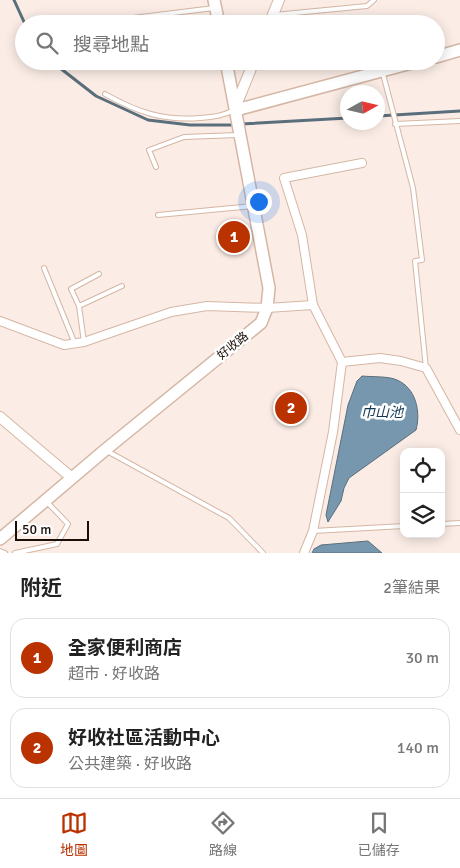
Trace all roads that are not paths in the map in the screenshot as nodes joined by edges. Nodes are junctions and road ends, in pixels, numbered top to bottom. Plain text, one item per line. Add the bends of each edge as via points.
1 (279, 0) edge
2 (374, 0) edge
3 (215, 4) edge
4 (143, 15) edge
5 (273, 15) edge
6 (301, 15) edge
7 (460, 50) edge
8 (445, 54) edge
9 (228, 70) edge
10 (250, 70) edge
11 (389, 70) edge
12 (382, 72) junction
13 (105, 94) dead end
14 (235, 109) junction
15 (460, 121) edge
16 (395, 124) junction
17 (240, 135) junction
18 (362, 163) dead end
19 (156, 168) dead end
20 (254, 206) junction
21 (158, 215) dead end
22 (44, 268) dead end
23 (98, 274) dead end
24 (122, 286) dead end
25 (313, 305) junction
26 (79, 306) junction
27 (267, 308) junction
28 (0, 321) edge
29 (84, 342) junction
30 (75, 344) junction
31 (342, 362) junction
32 (426, 368) junction
33 (0, 418) edge
34 (460, 430) edge
35 (105, 450) junction
36 (72, 478) junction
37 (46, 501) junction
38 (460, 523) edge
39 (445, 524) edge
40 (400, 526) edge
41 (313, 532) junction
42 (0, 539) edge
43 (0, 551) edge
44 (5, 553) edge
45 (15, 553) edge
46 (263, 553) edge
47 (304, 553) edge

1 - 5 street
2 - 6 lane via 367,6
3 - 4 lane
7 - 8 main road
9 - 14 main road, 好收路
10 - 14 street
11 - 12 main road
12 - 14 main road
12 - 16 lane
13 - 14 lane via 156,117 222,116
14 - 17 main road, 好收路
15 - 16 lane
16 - 32 lane via 413,188 422,260 415,261
17 - 19 lane via 184,138 149,150
17 - 20 main road, 好收路
18 - 25 street via 284,178 302,236
20 - 21 lane
20 - 27 main road, 好收路 via 269,288
22 - 30 lane
23 - 26 lane via 70,289
24 - 26 lane
25 - 27 street
25 - 31 street
26 - 29 lane
27 - 29 street via 207,306 171,312
27 - 35 main road, 好收路 via 261,324
28 - 30 street via 64,345
29 - 30 street
31 - 32 street via 380,358
31 - 41 street via 333,432
32 - 34 street
33 - 36 street
35 - 36 main road, 好收路
35 - 46 lane via 229,518
36 - 37 main road, 好收路
37 - 42 main road, 好收路
37 - 45 lane via 68,524 57,544
38 - 39 lane
40 - 41 lane
41 - 47 street
43 - 44 lane

